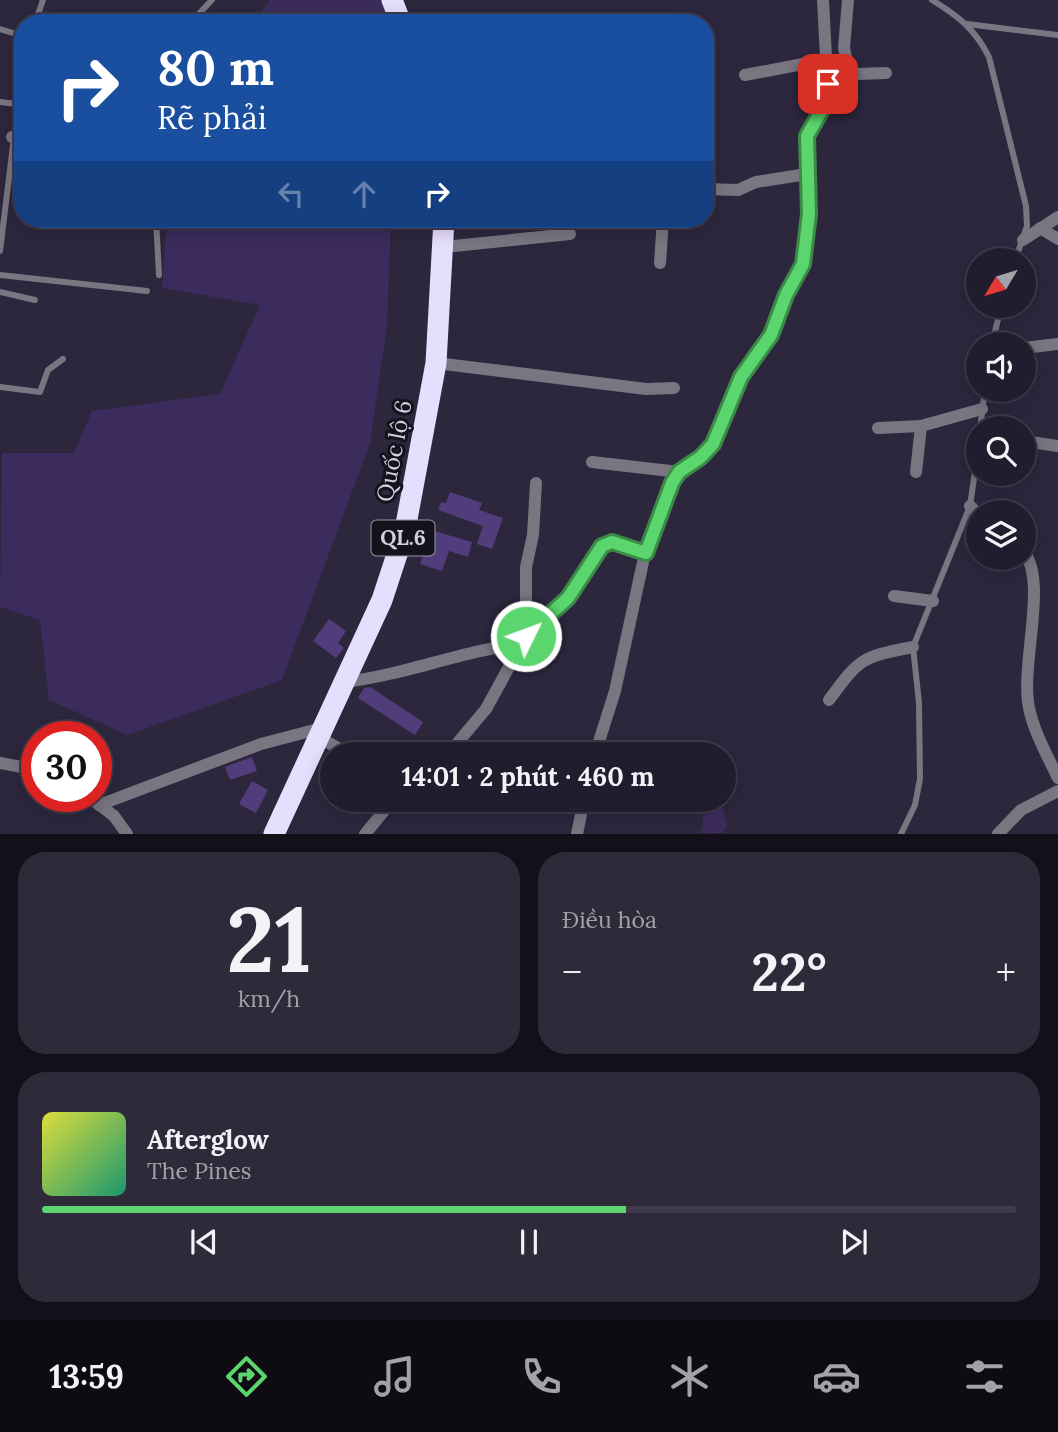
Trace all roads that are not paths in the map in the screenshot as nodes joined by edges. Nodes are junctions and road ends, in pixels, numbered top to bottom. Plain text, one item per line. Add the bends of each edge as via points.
1 (212, 0) edge
2 (823, 0) edge
3 (848, 0) edge
4 (932, 0) edge
5 (199, 14) edge
6 (967, 24) junction
7 (1058, 35) edge
8 (824, 60) junction
9 (886, 73) dead end
10 (745, 75) dead end
11 (14, 163) edge
12 (807, 174) junction
13 (714, 189) edge
14 (1058, 217) edge
15 (156, 228) edge
16 (444, 228) edge
17 (662, 228) edge
18 (1040, 228) junction
19 (570, 234) dead end
20 (1058, 239) edge
21 (1023, 240) junction
22 (443, 247) junction
23 (1020, 248) edge
24 (0, 251) edge
25 (660, 263) dead end
26 (0, 275) edge
27 (159, 275) dead end
28 (147, 291) dead end
29 (0, 292) edge
30 (35, 300) dead end
31 (1058, 344) edge
32 (1036, 347) edge
33 (63, 359) dead end
34 (436, 363) junction
35 (0, 387) edge
36 (674, 388) dead end
37 (983, 402) edge
38 (982, 409) junction
39 (982, 416) edge
40 (921, 426) junction
41 (878, 428) dead end
42 (1036, 443) edge
43 (1058, 446) edge
44 (592, 462) dead end
45 (679, 472) junction
46 (916, 472) dead end
47 (536, 483) dead end
48 (966, 528) edge
49 (646, 553) junction
50 (1033, 570) edge
51 (894, 596) dead end
52 (933, 601) junction
53 (523, 640) junction
54 (913, 648) junction
55 (344, 682) junction
56 (829, 700) dead end
57 (320, 733) junction
58 (332, 742) edge
59 (458, 742) edge
60 (599, 742) edge
61 (0, 763) edge
62 (21, 767) edge
63 (1058, 778) edge
64 (1058, 791) edge
65 (112, 800) edge
66 (106, 812) edge
67 (383, 812) edge
68 (582, 812) edge
69 (127, 834) edge
70 (274, 834) edge
71 (365, 834) edge
72 (577, 834) edge
73 (901, 834) edge
74 (998, 834) edge

1 - 5 lane
2 - 8 street
3 - 9 street via 845,47 849,71
4 - 6 lane
6 - 7 lane
6 - 21 lane via 989,57 1012,145 1026,206
8 - 10 street
8 - 12 street via 828,95 807,136
11 - 24 lane
12 - 13 street via 756,182 738,190
12 - 45 street via 809,214 799,272 771,335 741,377 713,444
14 - 18 street
15 - 27 lane
16 - 22 highway, Quốc lộ 6 / QL.6
17 - 25 street
18 - 20 street
18 - 21 street
19 - 22 street
21 - 23 lane
22 - 34 highway, Quốc lộ 6 / QL.6
26 - 28 lane
29 - 30 lane
31 - 32 street
33 - 35 lane via 48,370 40,391
34 - 36 street via 646,389
34 - 55 highway, Quốc lộ 6 / QL.6 via 415,488 398,555
37 - 38 lane
38 - 39 lane
38 - 40 street
40 - 41 street
40 - 46 street
42 - 43 street
44 - 45 street
45 - 49 street
47 - 53 street
48 - 52 lane
49 - 53 street via 612,542 602,546 568,598
49 - 60 street
50 - 63 street via 1029,707
51 - 52 street
52 - 54 lane
53 - 55 street via 396,674
53 - 59 street via 486,709
54 - 56 street via 863,659
54 - 73 lane via 920,779 915,805
55 - 57 highway, Quốc lộ 6 / QL.6
57 - 58 street
57 - 65 street via 261,744
57 - 70 highway, Quốc lộ 6 / QL.6
61 - 62 street
64 - 74 street via 1021,810
66 - 69 street
67 - 71 street
68 - 72 street

